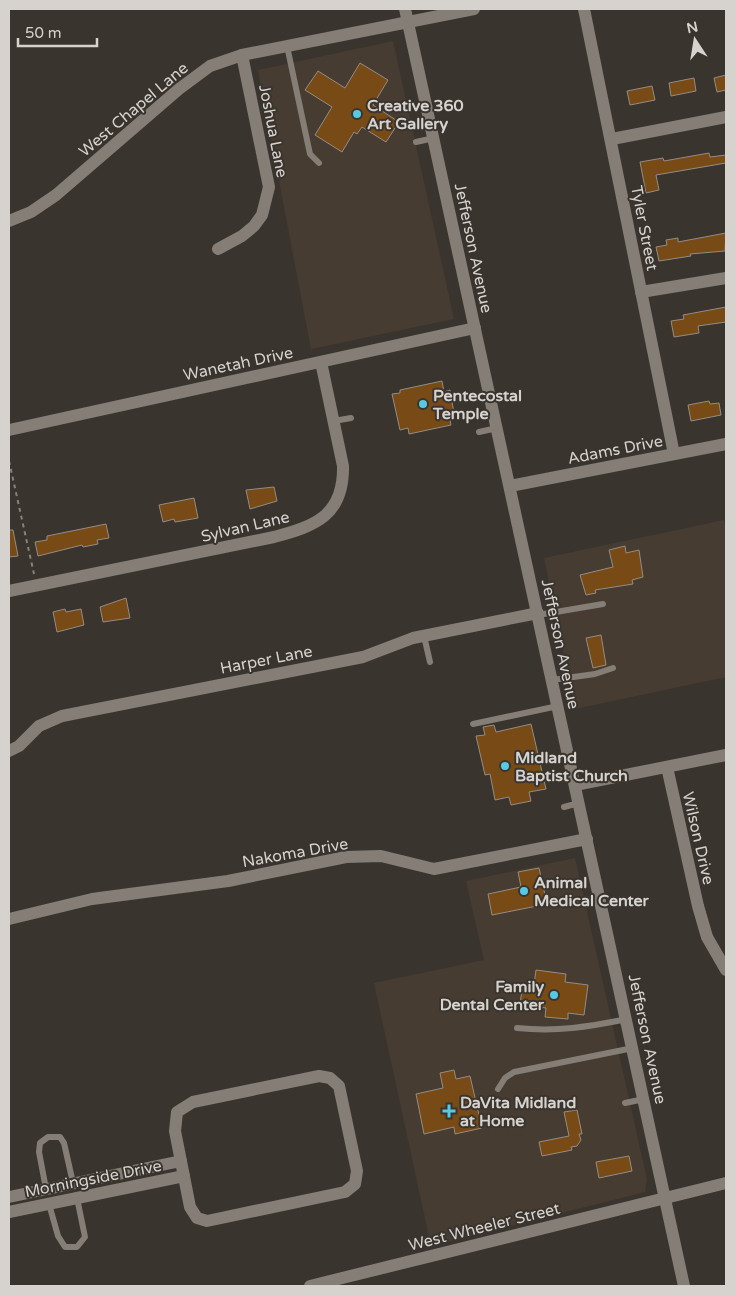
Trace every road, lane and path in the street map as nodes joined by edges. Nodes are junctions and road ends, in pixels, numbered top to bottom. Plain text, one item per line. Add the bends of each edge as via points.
1 (405, 9) edge
2 (474, 9) edge
3 (584, 9) edge
4 (408, 22) junction
5 (287, 46) junction
6 (242, 55) junction
7 (726, 117) edge
8 (434, 138) junction
9 (612, 138) junction
10 (416, 142) dead end
11 (319, 163) dead end
12 (9, 221) edge
13 (218, 249) dead end
14 (726, 278) edge
15 (640, 292) junction
16 (475, 328) junction
17 (321, 362) junction
18 (351, 418) dead end
19 (334, 421) junction
20 (497, 428) junction
21 (9, 430) edge
22 (479, 432) dead end
23 (726, 444) edge
24 (674, 454) junction
25 (9, 461) edge
26 (510, 486) junction
27 (36, 586) junction
28 (9, 592) edge
29 (603, 604) dead end
30 (538, 614) junction
31 (424, 636) junction
32 (430, 662) dead end
33 (613, 668) dead end
34 (552, 680) junction
35 (558, 706) junction
36 (475, 722) dead end
37 (9, 751) edge
38 (726, 756) edge
39 (667, 767) junction
40 (575, 785) junction
41 (579, 803) junction
42 (564, 806) dead end
43 (587, 839) junction
44 (600, 897) junction
45 (579, 902) dead end
46 (9, 919) edge
47 (726, 970) edge
48 (627, 1019) junction
49 (517, 1028) dead end
50 (633, 1048) junction
51 (498, 1089) dead end
52 (644, 1099) junction
53 (625, 1103) dead end
54 (180, 1161) junction
55 (184, 1176) junction
56 (73, 1183) junction
57 (726, 1183) edge
58 (46, 1189) junction
59 (9, 1197) edge
60 (77, 1198) junction
61 (666, 1198) junction
62 (49, 1204) junction
63 (9, 1212) edge
64 (310, 1286) edge
65 (684, 1286) edge

1 - 4 street, Jefferson Avenue
2 - 4 street, West Chapel Lane
3 - 9 street, Tyler Street
4 - 5 street, West Chapel Lane
4 - 8 street, Jefferson Avenue
5 - 6 street, West Chapel Lane
5 - 11 lane via 310,154
6 - 12 street, West Chapel Lane via 210,66 56,195 31,212
6 - 13 street, Joshua Lane via 269,186 267,201 254,226
7 - 9 street
8 - 10 lane
8 - 16 street, Jefferson Avenue
9 - 15 street, Tyler Street
14 - 15 street
15 - 24 street, Tyler Street
16 - 17 street, Wanetah Drive
16 - 20 street, Jefferson Avenue
17 - 19 street, Sylvan Lane
17 - 21 street, Wanetah Drive
18 - 19 lane
19 - 27 street, Sylvan Lane via 344,483 338,499 323,519 274,537
20 - 22 lane
20 - 26 street, Jefferson Avenue
23 - 24 street, Adams Drive
24 - 26 street, Adams Drive
25 - 27 path
26 - 30 street, Jefferson Avenue
27 - 28 street, Sylvan Lane
29 - 30 lane
30 - 31 street, Harper Lane
30 - 34 street, Jefferson Avenue
31 - 32 lane
31 - 37 street, Harper Lane via 363,656 62,716 39,726
33 - 34 lane
34 - 35 street, Jefferson Avenue
35 - 36 lane
35 - 40 street, Jefferson Avenue
38 - 39 street
39 - 40 street
39 - 47 street, Wilson Drive via 707,937
40 - 41 street, Jefferson Avenue
41 - 42 lane
41 - 43 street, Jefferson Avenue
43 - 44 street, Jefferson Avenue
43 - 46 street, Nakoma Drive via 434,868 382,856 346,857 228,881 92,899
44 - 45 lane
44 - 48 street, Jefferson Avenue
48 - 49 lane via 574,1030
48 - 50 street, Jefferson Avenue
50 - 51 lane via 514,1072
50 - 52 street, Jefferson Avenue
52 - 53 lane
52 - 61 street, Jefferson Avenue
54 - 55 street
54 - 55 street via 175,1131 177,1112 193,1102 319,1076 330,1078 339,1086 357,1171 355,1184 345,1192 207,1221 197,1218 190,1207
54 - 56 street, Morningside Drive
55 - 60 street, Morningside Drive
56 - 58 street, Morningside Drive
56 - 58 lane via 64,1143 60,1136 48,1137 40,1142 39,1152
57 - 61 street, West Wheeler Street
58 - 59 street, Morningside Drive
60 - 62 street, Morningside Drive
60 - 62 lane via 85,1237 77,1247 65,1247 58,1236
61 - 64 street, West Wheeler Street
61 - 65 street, Jefferson Avenue
62 - 63 street, Morningside Drive

